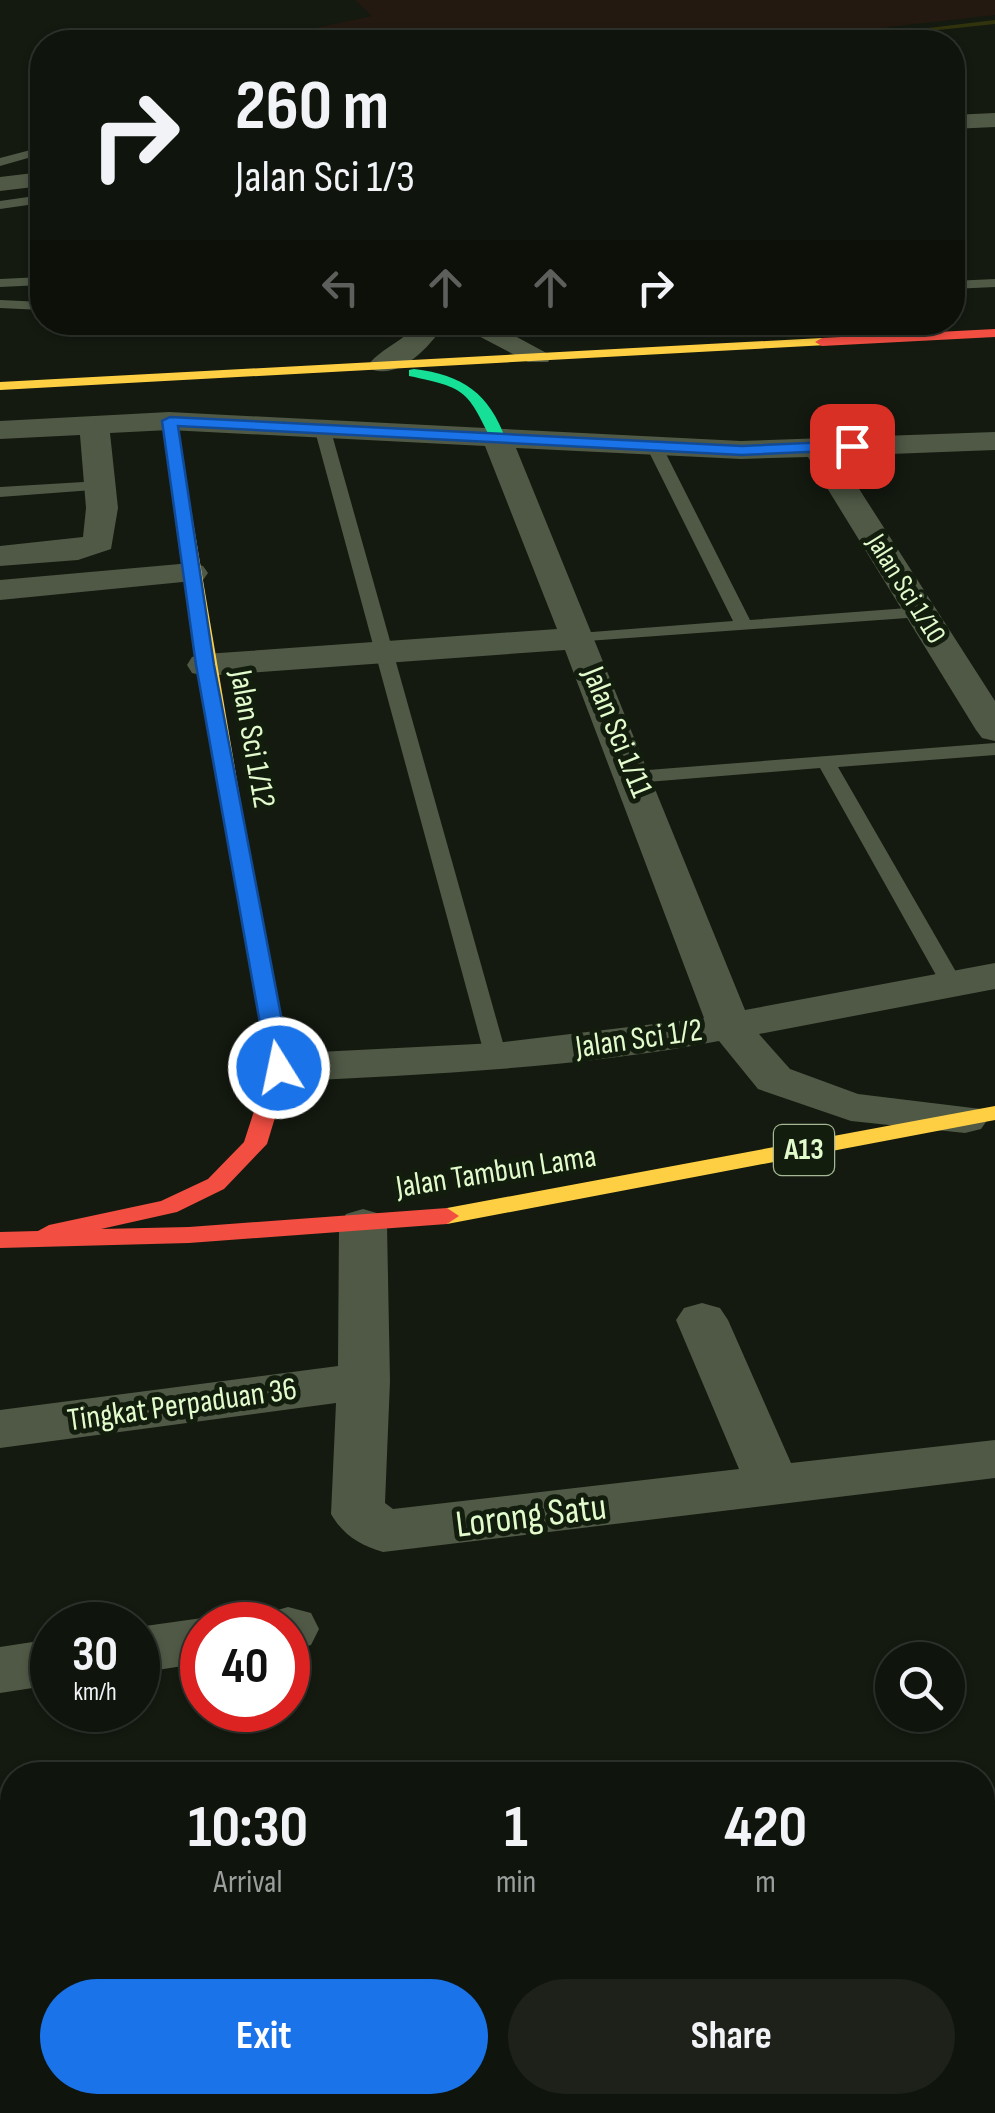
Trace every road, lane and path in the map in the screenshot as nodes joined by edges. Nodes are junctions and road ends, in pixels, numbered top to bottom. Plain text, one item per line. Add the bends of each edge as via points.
1 (995, 120) edge
2 (965, 121) edge
3 (30, 157) edge
4 (0, 164) edge
5 (30, 180) edge
6 (0, 184) edge
7 (30, 201) edge
8 (0, 205) edge
9 (30, 282) edge
10 (0, 283) edge
11 (995, 283) edge
12 (965, 284) edge
13 (0, 304) edge
14 (30, 305) edge
15 (995, 333) edge
16 (423, 335) edge
17 (494, 335) edge
18 (955, 335) edge
19 (965, 335) edge
20 (538, 356) junction
21 (383, 364) junction
22 (161, 378) junction
23 (0, 386) edge
24 (170, 421) junction
25 (94, 426) junction
26 (0, 430) edge
27 (323, 431) junction
28 (498, 440) junction
29 (995, 440) edge
30 (654, 446) junction
31 (817, 447) junction
32 (100, 486) junction
33 (0, 492) edge
34 (0, 556) edge
35 (191, 574) junction
36 (0, 590) edge
37 (921, 612) junction
38 (744, 625) junction
39 (579, 638) junction
40 (386, 652) junction
41 (205, 665) junction
42 (995, 730) edge
43 (995, 750) edge
44 (826, 762) junction
45 (635, 776) junction
46 (995, 976) edge
47 (952, 984) junction
48 (730, 1026) junction
49 (496, 1058) junction
50 (279, 1068) junction
51 (980, 1116) edge
52 (362, 1225) junction
53 (9, 1240) edge
54 (702, 1320) dead end
55 (364, 1381) junction
56 (0, 1430) edge
57 (995, 1459) edge
58 (774, 1487) junction
59 (30, 1665) edge
60 (0, 1670) edge

1 - 2 street
3 - 4 lane
5 - 6 street
7 - 8 lane
9 - 10 lane
11 - 12 lane
13 - 14 lane
15 - 19 main road
16 - 21 street
17 - 20 street
18 - 20 main road
20 - 21 main road
21 - 22 main road
22 - 23 main road
22 - 28 main road via 448,376 477,389
24 - 25 street
24 - 27 street
24 - 35 main road, Jalan Sci 1/12
25 - 26 street
25 - 32 street
27 - 28 street
27 - 40 lane
28 - 30 street
28 - 39 street, Jalan Sci 1/11
29 - 31 street
30 - 31 street
30 - 38 lane
31 - 37 street, Jalan Sci 1/10
32 - 33 lane
32 - 34 street via 102,532 94,546
35 - 36 street
35 - 41 main road, Jalan Sci 1/12
37 - 38 lane
37 - 42 street, Jalan Sci 1/10
38 - 39 lane
39 - 40 street
39 - 45 street, Jalan Sci 1/11
40 - 41 street
40 - 49 lane
41 - 50 main road, Jalan Sci 1/12
43 - 44 lane
44 - 45 lane
44 - 47 lane
45 - 48 street, Jalan Sci 1/11
46 - 47 street, Jalan Sci 1/2
47 - 48 street, Jalan Sci 1/2
48 - 49 street, Jalan Sci 1/2
48 - 51 street, Jalan Sci 1/11 via 774,1080 851,1106
49 - 50 street, Jalan Sci 1/2
50 - 53 main road via 255,1144 216,1184 168,1207
51 - 52 main road, Jalan Tambun Lama / A13 via 533,1202
52 - 53 main road, Jalan Tambun Lama
52 - 55 street, Lorong Satu
54 - 58 street
55 - 56 street, Tingkat Perpaduan 36
55 - 58 street, Lorong Satu via 357,1502 359,1514 383,1531
57 - 58 street, Lorong Satu
59 - 60 street

